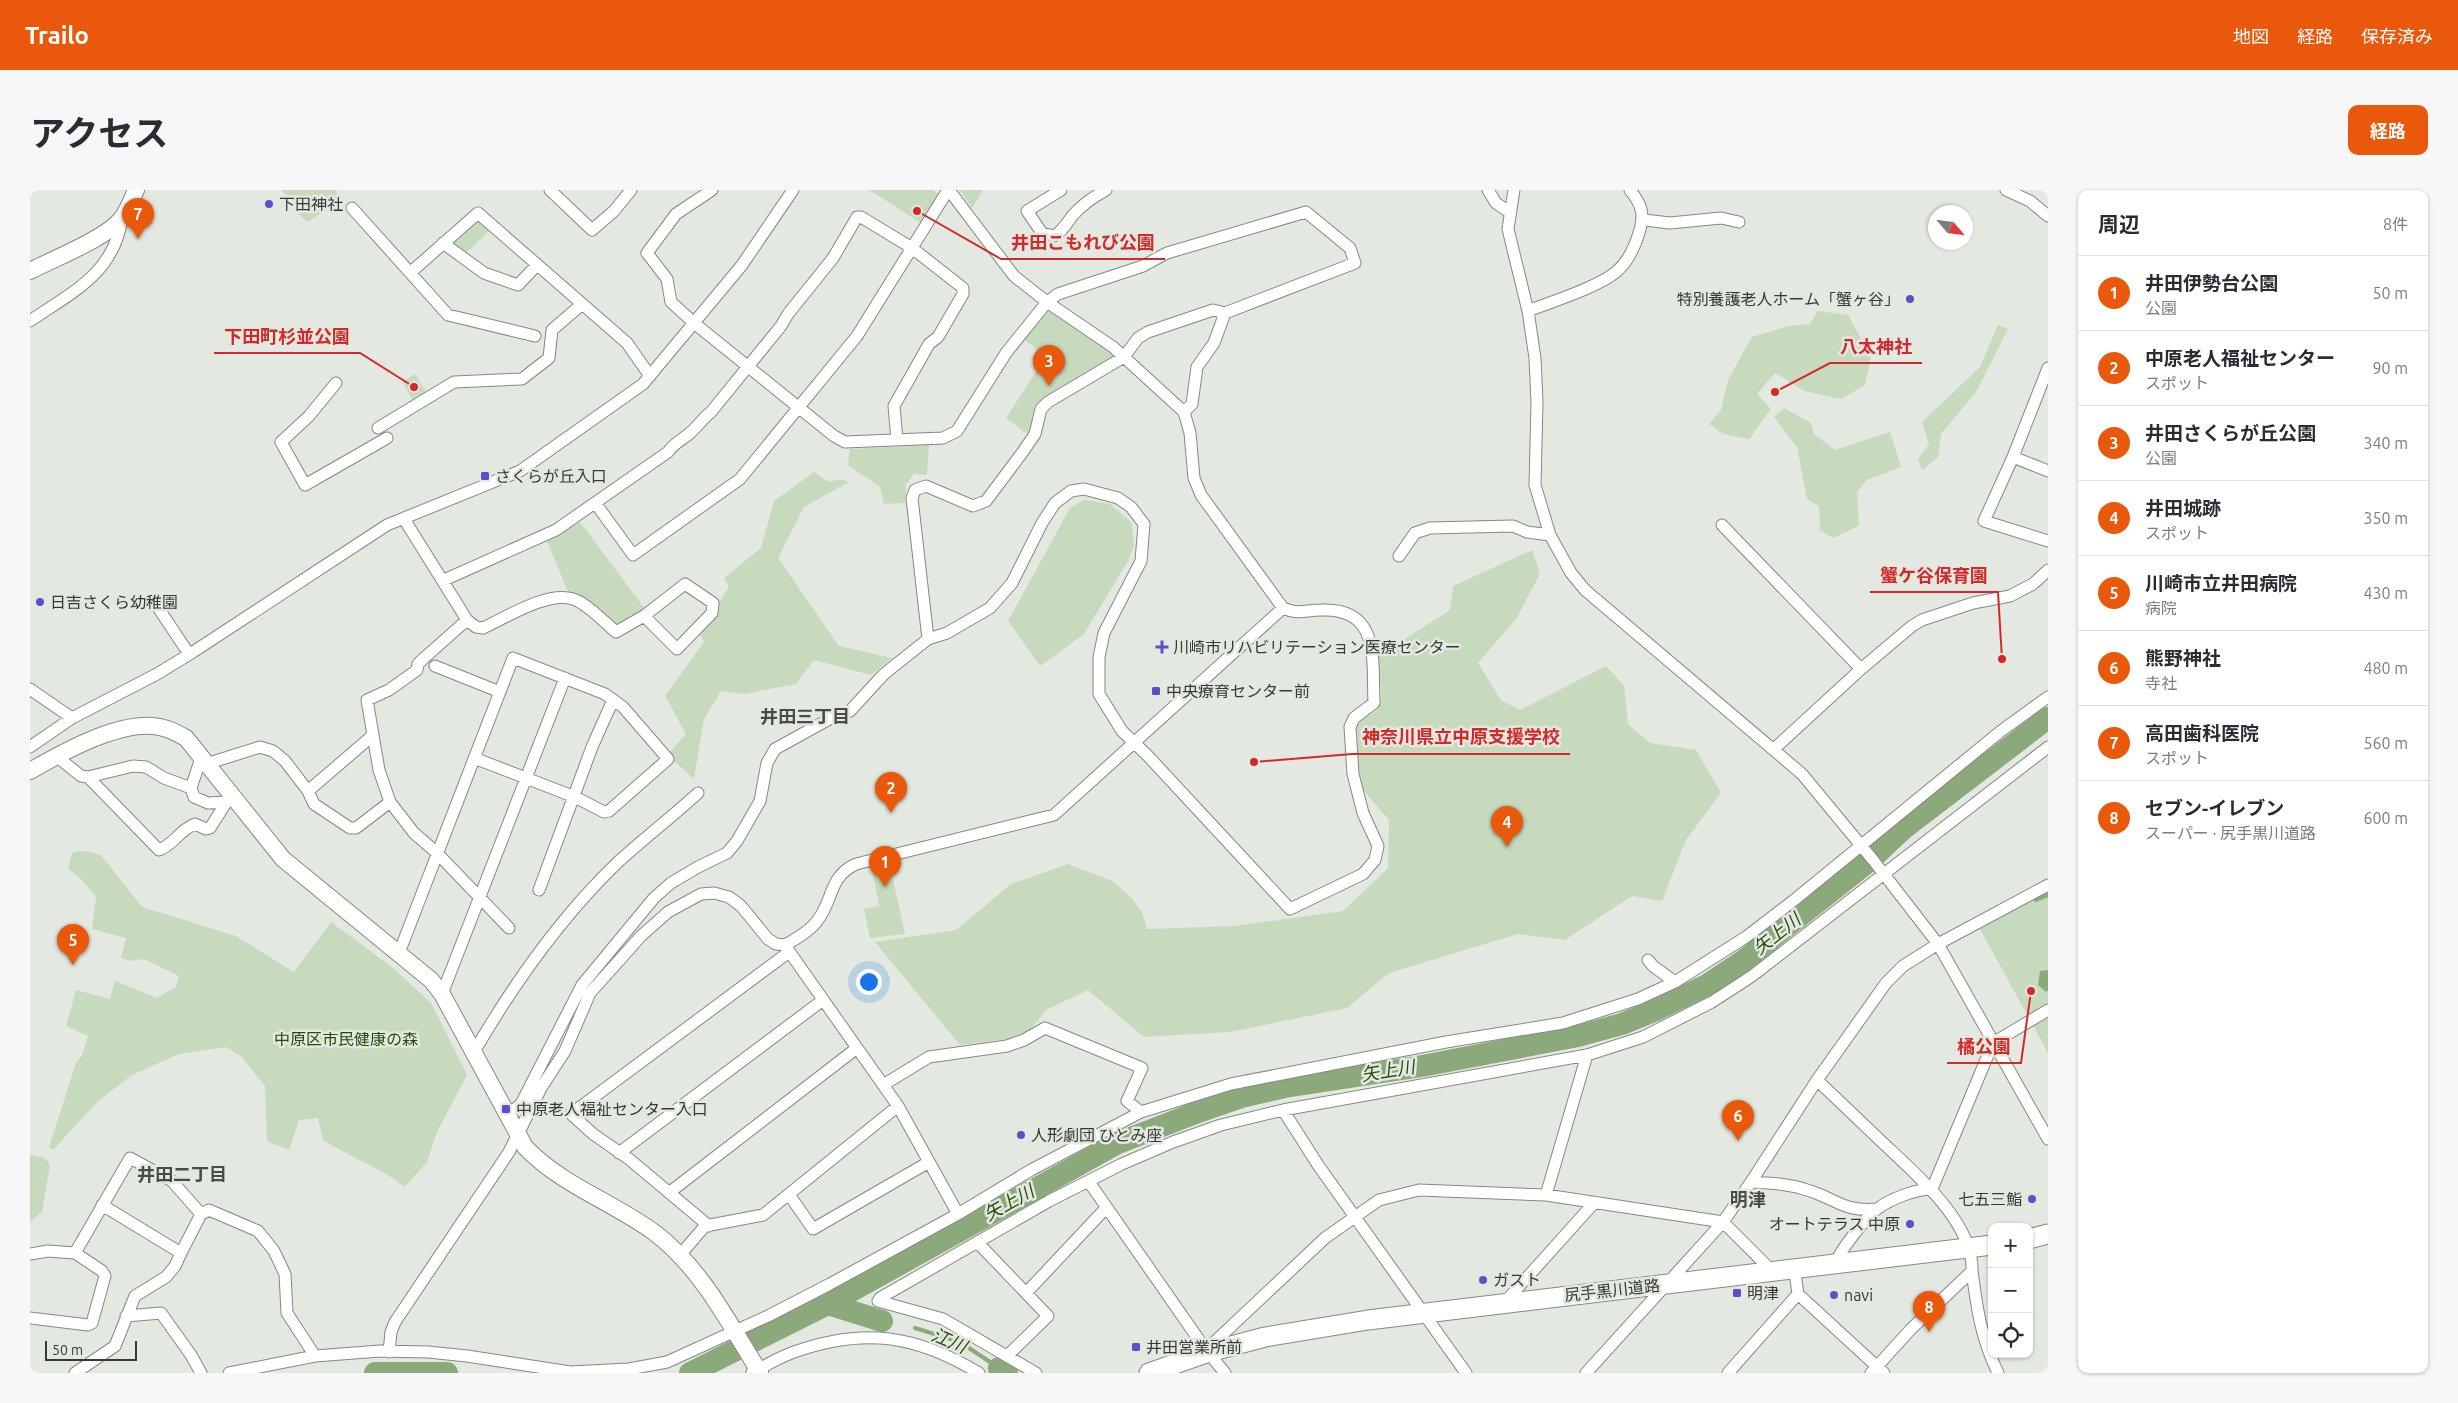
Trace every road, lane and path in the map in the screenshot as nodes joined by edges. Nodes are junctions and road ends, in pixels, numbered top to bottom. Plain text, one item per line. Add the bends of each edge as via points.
1 (136, 190) edge
2 (631, 190) edge
3 (712, 190) edge
4 (793, 190) edge
5 (948, 190) edge
6 (1061, 190) edge
7 (1106, 190) edge
8 (1488, 190) edge
9 (1514, 190) edge
10 (1630, 190) edge
11 (2006, 190) edge
12 (554, 191) edge
13 (352, 208) dead end
14 (1509, 212) junction
15 (2048, 216) edge
16 (122, 218) junction
17 (1644, 220) junction
18 (1739, 222) dead end
19 (444, 243) junction
20 (912, 248) junction
21 (537, 265) junction
22 (30, 271) edge
23 (411, 272) junction
24 (1047, 302) junction
25 (581, 305) junction
26 (1528, 311) junction
27 (1224, 312) junction
28 (30, 321) edge
29 (694, 323) junction
30 (535, 336) dead end
31 (1124, 357) junction
32 (748, 366) junction
33 (2048, 368) edge
34 (650, 376) junction
35 (336, 383) dead end
36 (2042, 400) edge
37 (798, 408) junction
38 (1184, 412) junction
39 (378, 428) dead end
40 (387, 438) dead end
41 (897, 440) junction
42 (2013, 458) junction
43 (2048, 471) edge
44 (596, 504) junction
45 (404, 519) junction
46 (1722, 525) dead end
47 (1550, 535) junction
48 (2048, 541) edge
49 (1400, 556) dead end
50 (2048, 570) edge
51 (444, 580) junction
52 (153, 600) dead end
53 (1283, 608) junction
54 (644, 616) junction
55 (467, 620) junction
56 (928, 640) junction
57 (189, 654) junction
58 (435, 666) dead end
59 (1862, 669) junction
60 (565, 678) junction
61 (30, 690) edge
62 (500, 692) junction
63 (2048, 697) edge
64 (613, 700) junction
65 (72, 718) junction
66 (372, 736) junction
67 (1134, 744) junction
68 (30, 747) edge
69 (2048, 747) edge
70 (1774, 749) junction
71 (56, 756) junction
72 (474, 758) junction
73 (204, 761) junction
74 (30, 771) edge
75 (88, 777) junction
76 (524, 779) junction
77 (190, 788) junction
78 (308, 791) junction
79 (698, 793) dead end
80 (575, 797) junction
81 (229, 799) junction
82 (390, 802) junction
83 (1860, 844) junction
84 (437, 853) junction
85 (1884, 874) junction
86 (2048, 885) edge
87 (539, 890) dead end
88 (479, 896) junction
89 (509, 928) dead end
90 (1938, 944) junction
91 (787, 949) junction
92 (399, 953) junction
93 (1648, 960) dead end
94 (1674, 982) junction
95 (442, 994) junction
96 (823, 1000) junction
97 (2048, 1010) edge
98 (1994, 1043) junction
99 (857, 1048) junction
100 (474, 1052) junction
101 (1587, 1055) junction
102 (1817, 1080) junction
103 (884, 1085) junction
104 (898, 1106) junction
105 (1283, 1110) junction
106 (1141, 1112) junction
107 (507, 1115) junction
108 (518, 1134) junction
109 (2048, 1138) edge
110 (619, 1153) junction
111 (929, 1162) junction
112 (1089, 1182) junction
113 (1751, 1182) junction
114 (1932, 1190) junction
115 (670, 1192) junction
116 (1546, 1195) junction
117 (790, 1196) junction
118 (1594, 1203) junction
119 (102, 1205) junction
120 (1106, 1208) junction
121 (1877, 1209) junction
122 (202, 1214) junction
123 (958, 1214) junction
124 (1356, 1216) junction
125 (1722, 1222) junction
126 (709, 1226) junction
127 (2048, 1234) edge
128 (2033, 1238) edge
129 (978, 1243) junction
130 (2048, 1246) edge
131 (1988, 1249) edge
132 (2033, 1249) edge
133 (181, 1252) junction
134 (30, 1254) edge
135 (75, 1254) junction
136 (680, 1255) junction
137 (1988, 1257) edge
138 (1971, 1260) junction
139 (1835, 1265) junction
140 (1773, 1272) junction
141 (1797, 1287) junction
142 (1664, 1289) junction
143 (1027, 1292) junction
144 (1505, 1302) junction
145 (126, 1316) junction
146 (1427, 1317) junction
147 (30, 1318) edge
148 (735, 1333) junction
149 (389, 1352) junction
150 (315, 1356) junction
151 (1007, 1356) junction
152 (1213, 1359) edge
153 (756, 1370) edge
154 (1877, 1371) edge
155 (976, 1372) edge
156 (75, 1373) edge
157 (201, 1373) edge
158 (230, 1373) edge
159 (1036, 1373) edge
160 (1149, 1373) edge
161 (1171, 1373) edge
162 (1466, 1373) edge
163 (1586, 1373) edge
164 (1728, 1373) edge
165 (1998, 1373) edge

1 - 16 street
2 - 12 street via 614,212 592,230
3 - 29 street via 676,214 647,253 668,279 671,302
4 - 29 street via 742,265
5 - 20 street
5 - 24 street via 1014,276
6 - 7 street via 1027,211 1042,233 1054,236 1060,233 1088,200
8 - 14 street via 1496,203
9 - 14 street
10 - 17 street via 1639,201
11 - 15 street via 2030,201
13 - 23 street
14 - 26 street via 1508,229
16 - 22 street via 98,237
16 - 28 street via 119,239 91,279
17 - 18 street via 1670,223 1722,218
17 - 26 street via 1636,244 1616,272 1571,295
19 - 21 street via 484,272 518,285
19 - 21 street via 478,213
19 - 23 street
20 - 32 street via 857,217 833,258
20 - 37 street via 857,336
20 - 41 street via 964,288 938,337 929,344 894,406
21 - 25 street
23 - 30 street via 448,315
24 - 27 street via 1058,294 1143,266 1167,253 1306,212 1350,248 1355,263
24 - 31 street
24 - 41 street via 1006,353 957,432 943,438
25 - 34 street via 627,344
25 - 39 street via 552,330 549,358 522,379 454,382
26 - 47 street via 1537,402 1535,485
27 - 31 street via 1212,310 1148,332 1138,338
27 - 38 street via 1214,343 1197,367 1192,404
29 - 32 street
29 - 34 street
31 - 38 street
31 - 56 street via 1041,409 1035,434 986,501 972,506 926,486 915,490 912,498
32 - 37 street
32 - 44 street via 712,412 691,432
33 - 36 street
34 - 45 street via 520,471
35 - 40 street via 309,416 280,442 305,485
36 - 42 street
37 - 41 street via 845,442
37 - 44 street via 740,479 633,555
38 - 53 street via 1190,434 1194,478 1201,495
42 - 43 street
42 - 48 street via 1984,521
44 - 51 street via 556,530
45 - 51 street
45 - 57 street via 367,537
46 - 59 street
47 - 49 street via 1527,532 1513,526 1430,528 1415,534
47 - 70 street via 1571,573 1585,590
50 - 59 street via 2033,584 2010,596 1973,603 1922,620
51 - 55 street
52 - 57 street
53 - 67 street
53 - 67 street via 1293,613 1321,610 1346,615 1358,621 1370,637 1374,703 1354,718 1350,727 1356,790 1378,846 1375,860 1367,871 1290,909
54 - 54 street via 677,649 712,613 713,603 685,584
54 - 55 street via 616,632 574,599 561,597 547,598 483,628
55 - 66 street via 423,659 417,670 389,690 367,700
56 - 67 street via 990,608 1012,583 1042,523 1056,503 1071,491 1084,489 1118,498 1144,524 1144,544 1141,562 1104,633 1098,657 1099,694
56 - 107 street via 884,674 850,711 774,749 767,763 760,801 737,840 727,853 671,883 654,898 582,985 521,1104
57 - 65 street
58 - 62 street
59 - 70 street
60 - 62 street via 513,658
60 - 64 street
60 - 76 street
61 - 65 street
62 - 72 street
63 - 83 street
64 - 80 street
64 - 80 street via 668,759 609,811 604,812
65 - 68 street
66 - 78 street
66 - 82 street
67 - 91 street via 1054,815 856,864 844,870 816,923
69 - 85 street
70 - 83 street via 1802,774
71 - 73 street via 116,731 140,725 168,729 186,738
71 - 74 street
71 - 75 street via 81,776
72 - 76 street
72 - 84 street
73 - 77 street
73 - 78 street via 267,748 289,765
73 - 81 street
75 - 77 street via 133,766 146,767
75 - 81 street via 159,850 170,845 184,828 196,824 210,828
76 - 80 street
76 - 88 street
77 - 81 street via 194,797 208,803
78 - 82 street via 314,804 350,828 356,828
79 - 100 street via 617,863 567,917 491,1022
80 - 87 street
81 - 92 street via 283,859
82 - 84 street via 414,833
83 - 85 street
83 - 94 street via 1746,936
84 - 88 street
84 - 92 street
85 - 90 street
85 - 101 street via 1752,976 1712,1002 1643,1037
86 - 90 street
88 - 89 street
88 - 95 street
90 - 98 street
90 - 102 street via 1903,966 1886,983
91 - 96 street
91 - 108 street via 768,939 735,902 714,893 701,894 668,912 641,936 590,993 565,1052 541,1088
91 - 110 street via 571,1114
92 - 95 street via 431,980
93 - 94 street
94 - 106 street via 1638,999 1563,1023 1231,1084
95 - 100 street
96 - 99 street
96 - 110 street
97 - 98 street
98 - 109 street
98 - 114 street
99 - 103 street
99 - 115 street
100 - 107 street
101 - 105 street
101 - 116 street
102 - 113 street
102 - 114 street
103 - 104 street
103 - 106 street via 930,1056 1007,1046 1045,1028 1142,1068 1127,1101
104 - 111 street
104 - 117 street
105 - 112 street via 1221,1125 1173,1142
105 - 124 street
106 - 123 street
107 - 108 street
108 - 136 street via 540,1164 631,1217
108 - 149 street via 395,1322
110 - 115 street
111 - 117 street via 813,1229
111 - 123 street
112 - 120 street
112 - 129 street via 1049,1201
113 - 121 street via 1783,1184 1811,1191 1859,1211
113 - 125 street
114 - 121 street via 1918,1189
114 - 138 street via 1950,1212
115 - 126 street
116 - 118 street
116 - 124 street via 1419,1190 1379,1200
117 - 126 street via 763,1215
118 - 125 street
118 - 144 street
119 - 122 street via 130,1158 172,1181
119 - 133 street
119 - 135 street
120 - 143 street
120 - 152 street
121 - 139 street via 1838,1255
122 - 133 street
122 - 150 street via 209,1210 258,1231 285,1274 287,1313
123 - 148 street
124 - 146 street
124 - 152 street via 1316,1245
125 - 140 street
125 - 142 street
126 - 136 street via 704,1226
127 - 128 main road
129 - 143 street
129 - 151 street via 878,1301 943,1319
130 - 132 main road
131 - 138 main road, 尻手黒川道路
133 - 145 street via 166,1277 135,1296
134 - 135 street
135 - 147 street via 102,1271 104,1276 92,1323
136 - 148 street via 710,1291
137 - 138 main road, 尻手黒川道路
138 - 139 main road, 尻手黒川道路
138 - 141 main road, 尻手黒川道路
138 - 154 street
138 - 165 street via 1978,1322
139 - 140 main road, 尻手黒川道路
140 - 142 main road, 尻手黒川道路
141 - 142 main road, 尻手黒川道路
141 - 154 street
141 - 164 street
142 - 144 main road, 尻手黒川道路
142 - 146 main road, 尻手黒川道路
142 - 163 street
143 - 151 street via 1048,1316
144 - 146 main road, 尻手黒川道路
145 - 156 street via 115,1346
145 - 157 street via 161,1313
146 - 152 main road, 尻手黒川道路 via 1311,1329 1265,1338
146 - 162 street
148 - 149 street via 667,1362 629,1369 570,1372 457,1355
148 - 153 street
149 - 150 street
150 - 158 street
151 - 159 street
152 - 160 main road, 尻手黒川道路
152 - 161 main road, 尻手黒川道路
153 - 155 street via 818,1345 882,1336 926,1347

